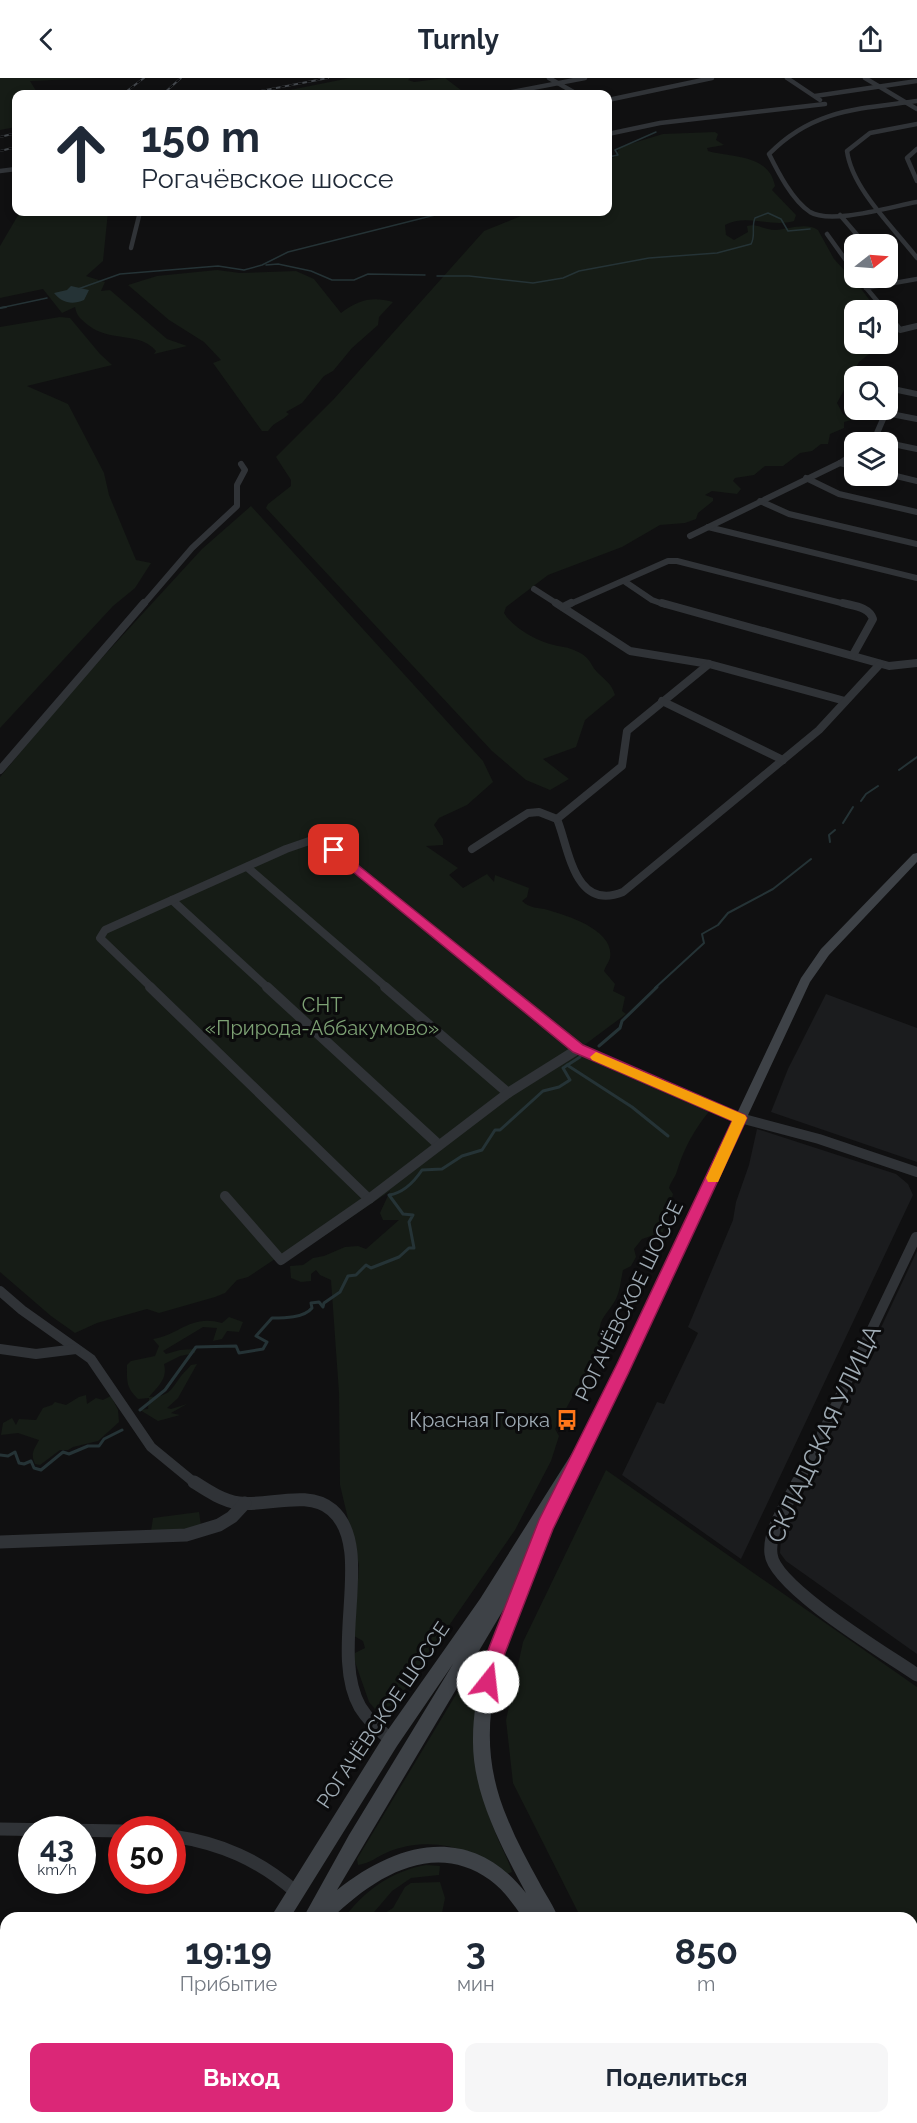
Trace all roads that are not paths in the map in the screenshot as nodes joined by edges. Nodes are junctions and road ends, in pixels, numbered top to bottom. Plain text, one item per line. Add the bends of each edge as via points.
1 (549, 78) edge
2 (585, 78) edge
3 (712, 78) edge
4 (788, 78) edge
5 (865, 78) edge
6 (917, 81) edge
7 (558, 84) junction
8 (879, 86) junction
9 (524, 90) edge
10 (569, 90) edge
11 (815, 96) junction
12 (612, 99) edge
13 (917, 101) edge
14 (907, 103) junction
15 (825, 104) junction
16 (917, 110) edge
17 (839, 113) junction
18 (917, 124) edge
19 (612, 133) edge
20 (917, 149) edge
21 (917, 181) edge
22 (917, 202) edge
23 (879, 208) junction
24 (840, 215) junction
25 (139, 216) edge
26 (827, 234) dead end
27 (856, 234) edge
28 (130, 248) dead end
29 (844, 258) edge
30 (917, 258) edge
31 (917, 279) edge
32 (898, 282) edge
33 (866, 288) edge
34 (876, 300) edge
35 (917, 326) edge
36 (898, 328) edge
37 (898, 390) edge
38 (917, 394) edge
39 (898, 413) edge
40 (917, 419) edge
41 (898, 445) edge
42 (917, 449) edge
43 (844, 460) edge
44 (840, 463) junction
45 (242, 464) dead end
46 (844, 464) edge
47 (898, 476) edge
48 (806, 478) junction
49 (917, 481) edge
50 (760, 501) junction
51 (917, 512) edge
52 (708, 527) junction
53 (690, 536) dead end
54 (917, 544) edge
55 (917, 578) edge
56 (624, 581) junction
57 (534, 589) dead end
58 (563, 607) junction
59 (853, 655) junction
60 (917, 663) edge
61 (709, 664) junction
62 (880, 664) junction
63 (662, 701) junction
64 (845, 701) junction
65 (783, 760) junction
66 (0, 770) edge
67 (557, 819) junction
68 (472, 849) dead end
69 (917, 856) edge
70 (247, 867) junction
71 (172, 900) junction
72 (578, 1049) junction
73 (508, 1093) junction
74 (740, 1118) junction
75 (439, 1145) junction
76 (917, 1172) edge
77 (225, 1196) dead end
78 (369, 1199) junction
79 (917, 1236) edge
80 (0, 1291) edge
81 (0, 1349) edge
82 (76, 1349) junction
83 (584, 1447) junction
84 (245, 1503) junction
85 (545, 1526) junction
86 (0, 1542) edge
87 (917, 1676) edge
88 (391, 1740) junction
89 (0, 1829) edge
90 (108, 1831) edge
91 (186, 1838) edge
92 (296, 1892) junction
93 (284, 1912) edge
94 (315, 1912) edge
95 (326, 1912) edge
96 (529, 1912) edge
97 (546, 1912) edge

1 - 7 street
2 - 7 street
3 - 12 street
4 - 11 street
5 - 8 street
6 - 8 street
7 - 9 street
7 - 10 street
8 - 11 street
8 - 14 street
11 - 15 street
13 - 14 street
14 - 16 street
14 - 17 street
15 - 17 street
15 - 19 street via 660,123
17 - 24 street via 814,118 780,140 769,154 810,212 825,217
18 - 23 street via 872,131 847,151 849,166
20 - 21 street via 907,158
22 - 23 street
23 - 24 street
23 - 30 street
24 - 27 street
25 - 28 street
26 - 29 street
31 - 32 street
33 - 34 street
35 - 36 street
37 - 38 street
39 - 40 street
41 - 42 street
43 - 44 street
44 - 46 street
44 - 48 street
45 - 66 street via 245,470 237,485 237,506 192,548
47 - 49 street
48 - 50 street
48 - 51 street via 840,494
50 - 52 street
50 - 54 street via 789,514
52 - 53 street
52 - 55 street
56 - 58 street
56 - 59 street via 659,603
56 - 59 street via 668,561 677,561 865,609 873,619
57 - 58 street
58 - 61 street via 630,651
59 - 62 street
60 - 62 street
61 - 63 street
61 - 64 street
62 - 64 street
63 - 65 street
63 - 67 street via 627,731 622,766
64 - 65 street via 819,730
65 - 67 street via 619,895 601,897 583,886 565,851
67 - 68 street via 539,812 528,813
69 - 74 main road, РОГАЧЁВСКОЕ ШОССЕ via 825,951 804,981
70 - 71 street
70 - 72 street via 315,839 323,841
70 - 73 street
71 - 75 street
71 - 78 street via 105,930 100,938
72 - 73 street
72 - 74 street
73 - 75 street
74 - 76 street
74 - 83 main road, РОГАЧЁВСКОЕ ШОССЕ
75 - 78 street
77 - 78 street via 281,1260
79 - 87 street, СКЛАДСКАЯ УЛИЦА via 772,1537 770,1552 791,1586
80 - 82 street
81 - 82 street via 36,1354
82 - 84 street via 90,1358 155,1452 225,1500
83 - 85 main road
83 - 88 main road, РОГАЧЁВСКОЕ ШОССЕ via 485,1604
84 - 86 street via 230,1521 186,1535
84 - 88 street via 317,1501 342,1519 349,1534 352,1560 349,1681 365,1717
85 - 94 main road
85 - 97 main road via 496,1653 482,1714 481,1741 484,1770 505,1836
88 - 92 main road, РОГАЧЁВСКОЕ ШОССЕ
89 - 90 street
91 - 92 street via 237,1851 272,1871
92 - 93 main road, РОГАЧЁВСКОЕ ШОССЕ
95 - 96 main road via 389,1864 414,1855 434,1854 467,1858 495,1873

